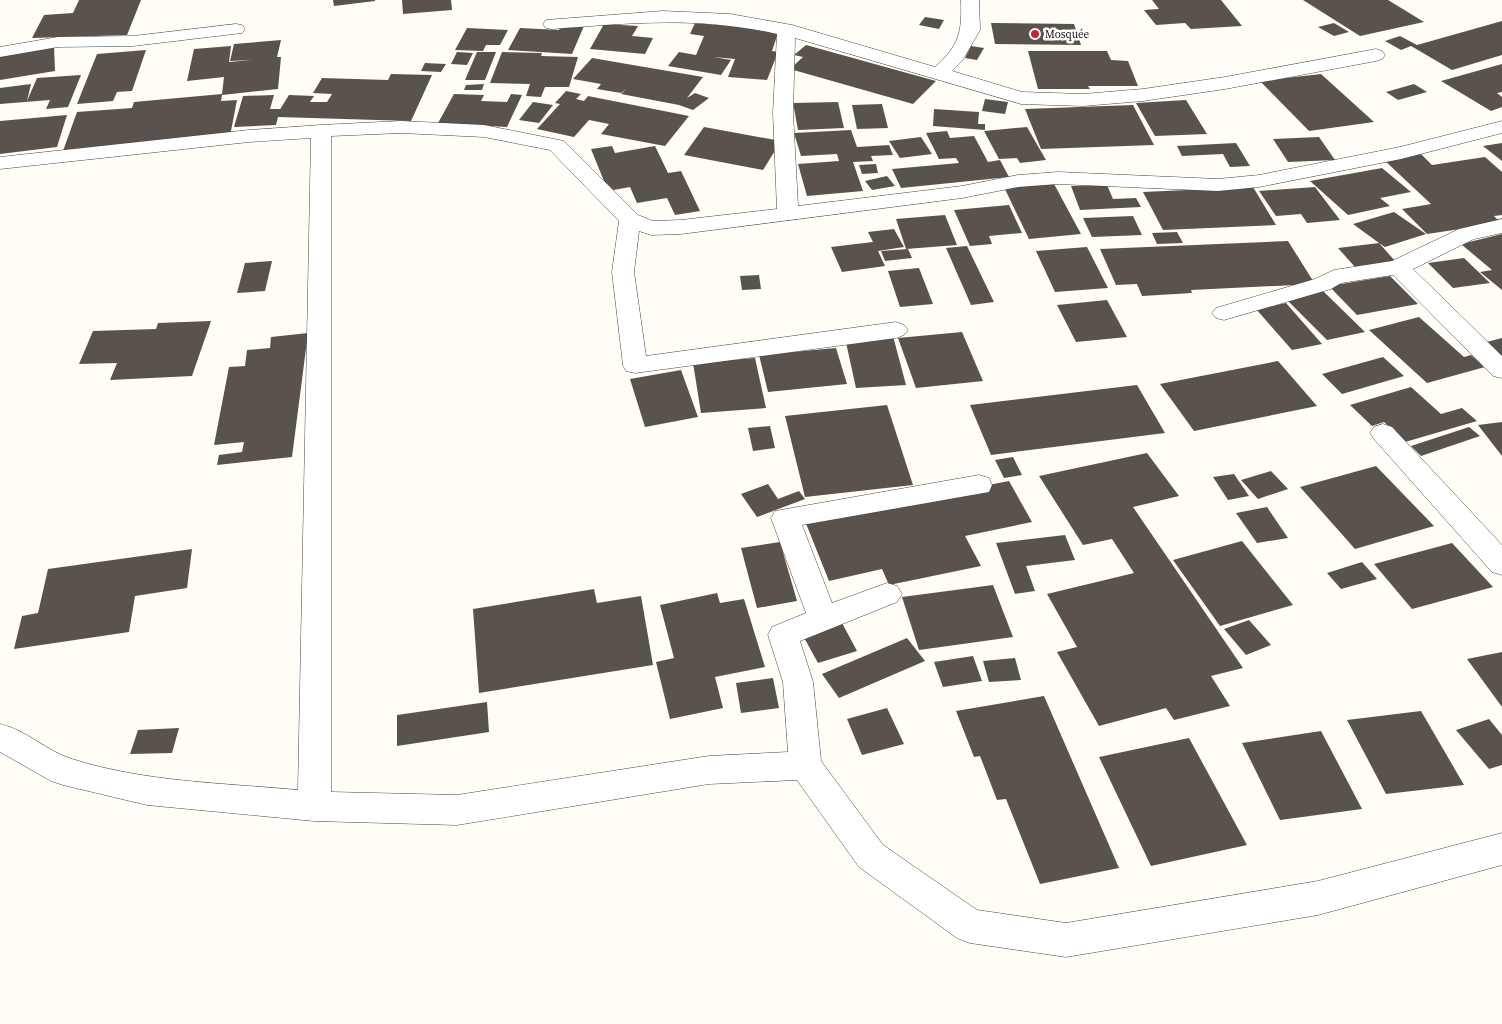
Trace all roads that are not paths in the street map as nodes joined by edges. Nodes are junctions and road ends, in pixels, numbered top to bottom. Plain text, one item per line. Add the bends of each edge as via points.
1 (970, 0) edge
2 (552, 24) dead end
3 (236, 28) dead end
4 (786, 29) junction
5 (0, 52) edge
6 (1376, 55) dead end
7 (939, 73) junction
8 (1502, 127) edge
9 (321, 131) junction
10 (0, 163) edge
11 (788, 214) junction
12 (630, 220) junction
13 (1502, 226) edge
14 (1398, 267) junction
15 (1224, 312) dead end
16 (896, 330) dead end
17 (1502, 370) edge
18 (1383, 433) dead end
19 (979, 485) dead end
20 (1502, 564) edge
21 (887, 594) dead end
22 (823, 619) junction
23 (4, 736) edge
24 (805, 765) junction
25 (314, 806) junction
26 (1502, 849) edge

1 - 7 street via 971,30 953,61
2 - 4 street via 677,17 728,19
3 - 5 street via 133,42 58,42
4 - 7 street via 867,55
4 - 11 street via 783,112
6 - 7 street via 1225,83 1083,100 1021,98
8 - 11 street via 1401,153 1259,181 1218,185 1058,178
9 - 10 street
9 - 12 street via 401,128 484,131 557,145
9 - 25 street
11 - 12 street via 681,227 651,228
12 - 16 street via 624,272 635,365
13 - 14 street via 1466,234
14 - 15 street via 1334,277 1323,284
14 - 17 street
18 - 20 street
19 - 22 street via 785,518
21 - 22 street
22 - 24 street via 783,635 798,682
23 - 25 street via 63,771 147,790
24 - 25 street via 709,770 457,810
24 - 26 street via 872,856 970,926 1066,940 1318,898

